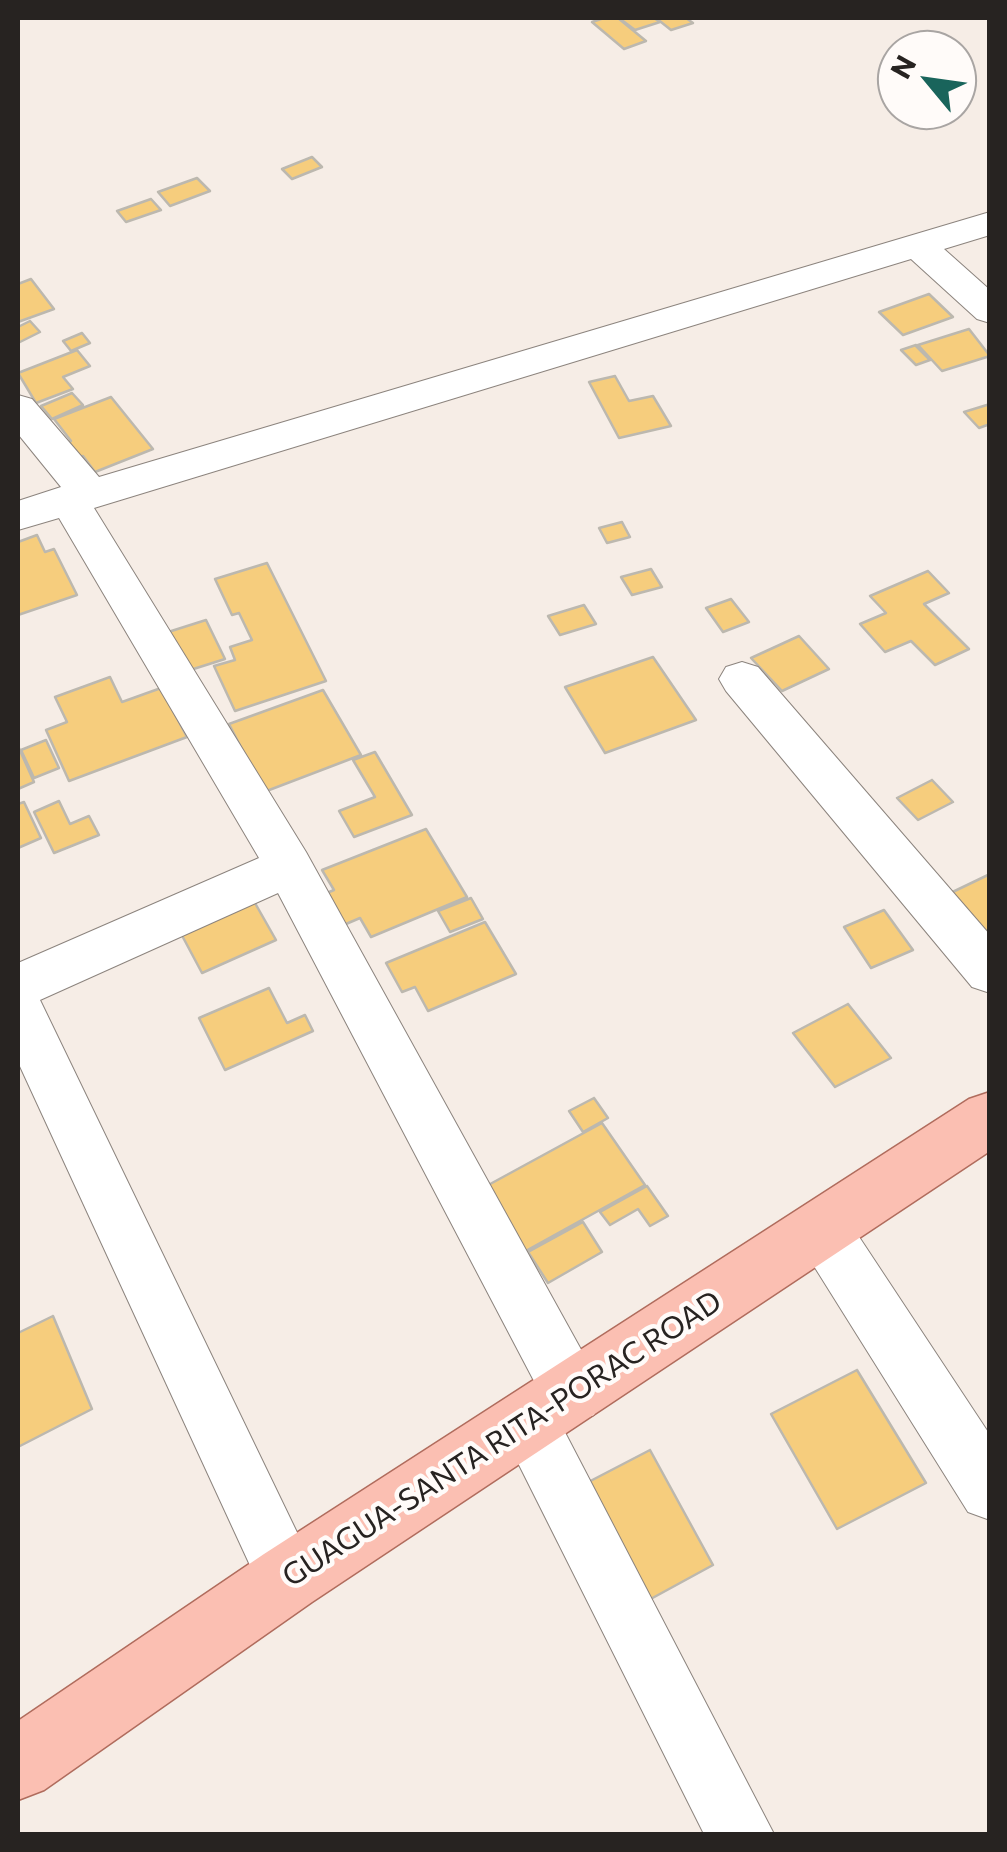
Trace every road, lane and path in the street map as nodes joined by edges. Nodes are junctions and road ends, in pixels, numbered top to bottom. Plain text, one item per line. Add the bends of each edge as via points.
1 (990, 223) edge
2 (919, 246) junction
3 (990, 311) edge
4 (18, 408) edge
5 (78, 496) junction
6 (18, 516) edge
7 (742, 679) dead end
8 (289, 866) junction
9 (990, 972) edge
10 (18, 986) edge
11 (18, 1007) edge
12 (990, 1118) edge
13 (822, 1229) junction
14 (551, 1408) junction
15 (990, 1490) edge
16 (288, 1578) junction
17 (18, 1764) edge
18 (740, 1834) edge

1 - 2 street
2 - 3 street
2 - 5 street
4 - 5 street
5 - 6 street
5 - 8 street
7 - 9 street
8 - 10 street
8 - 14 street
11 - 16 street
12 - 13 main road, GUAGUA-SANTA RITA-PORAC ROAD
13 - 14 main road, GUAGUA-SANTA RITA-PORAC ROAD
13 - 15 street
14 - 16 main road, GUAGUA-SANTA RITA-PORAC ROAD
14 - 18 street
16 - 17 main road, GUAGUA-SANTA RITA-PORAC ROAD

